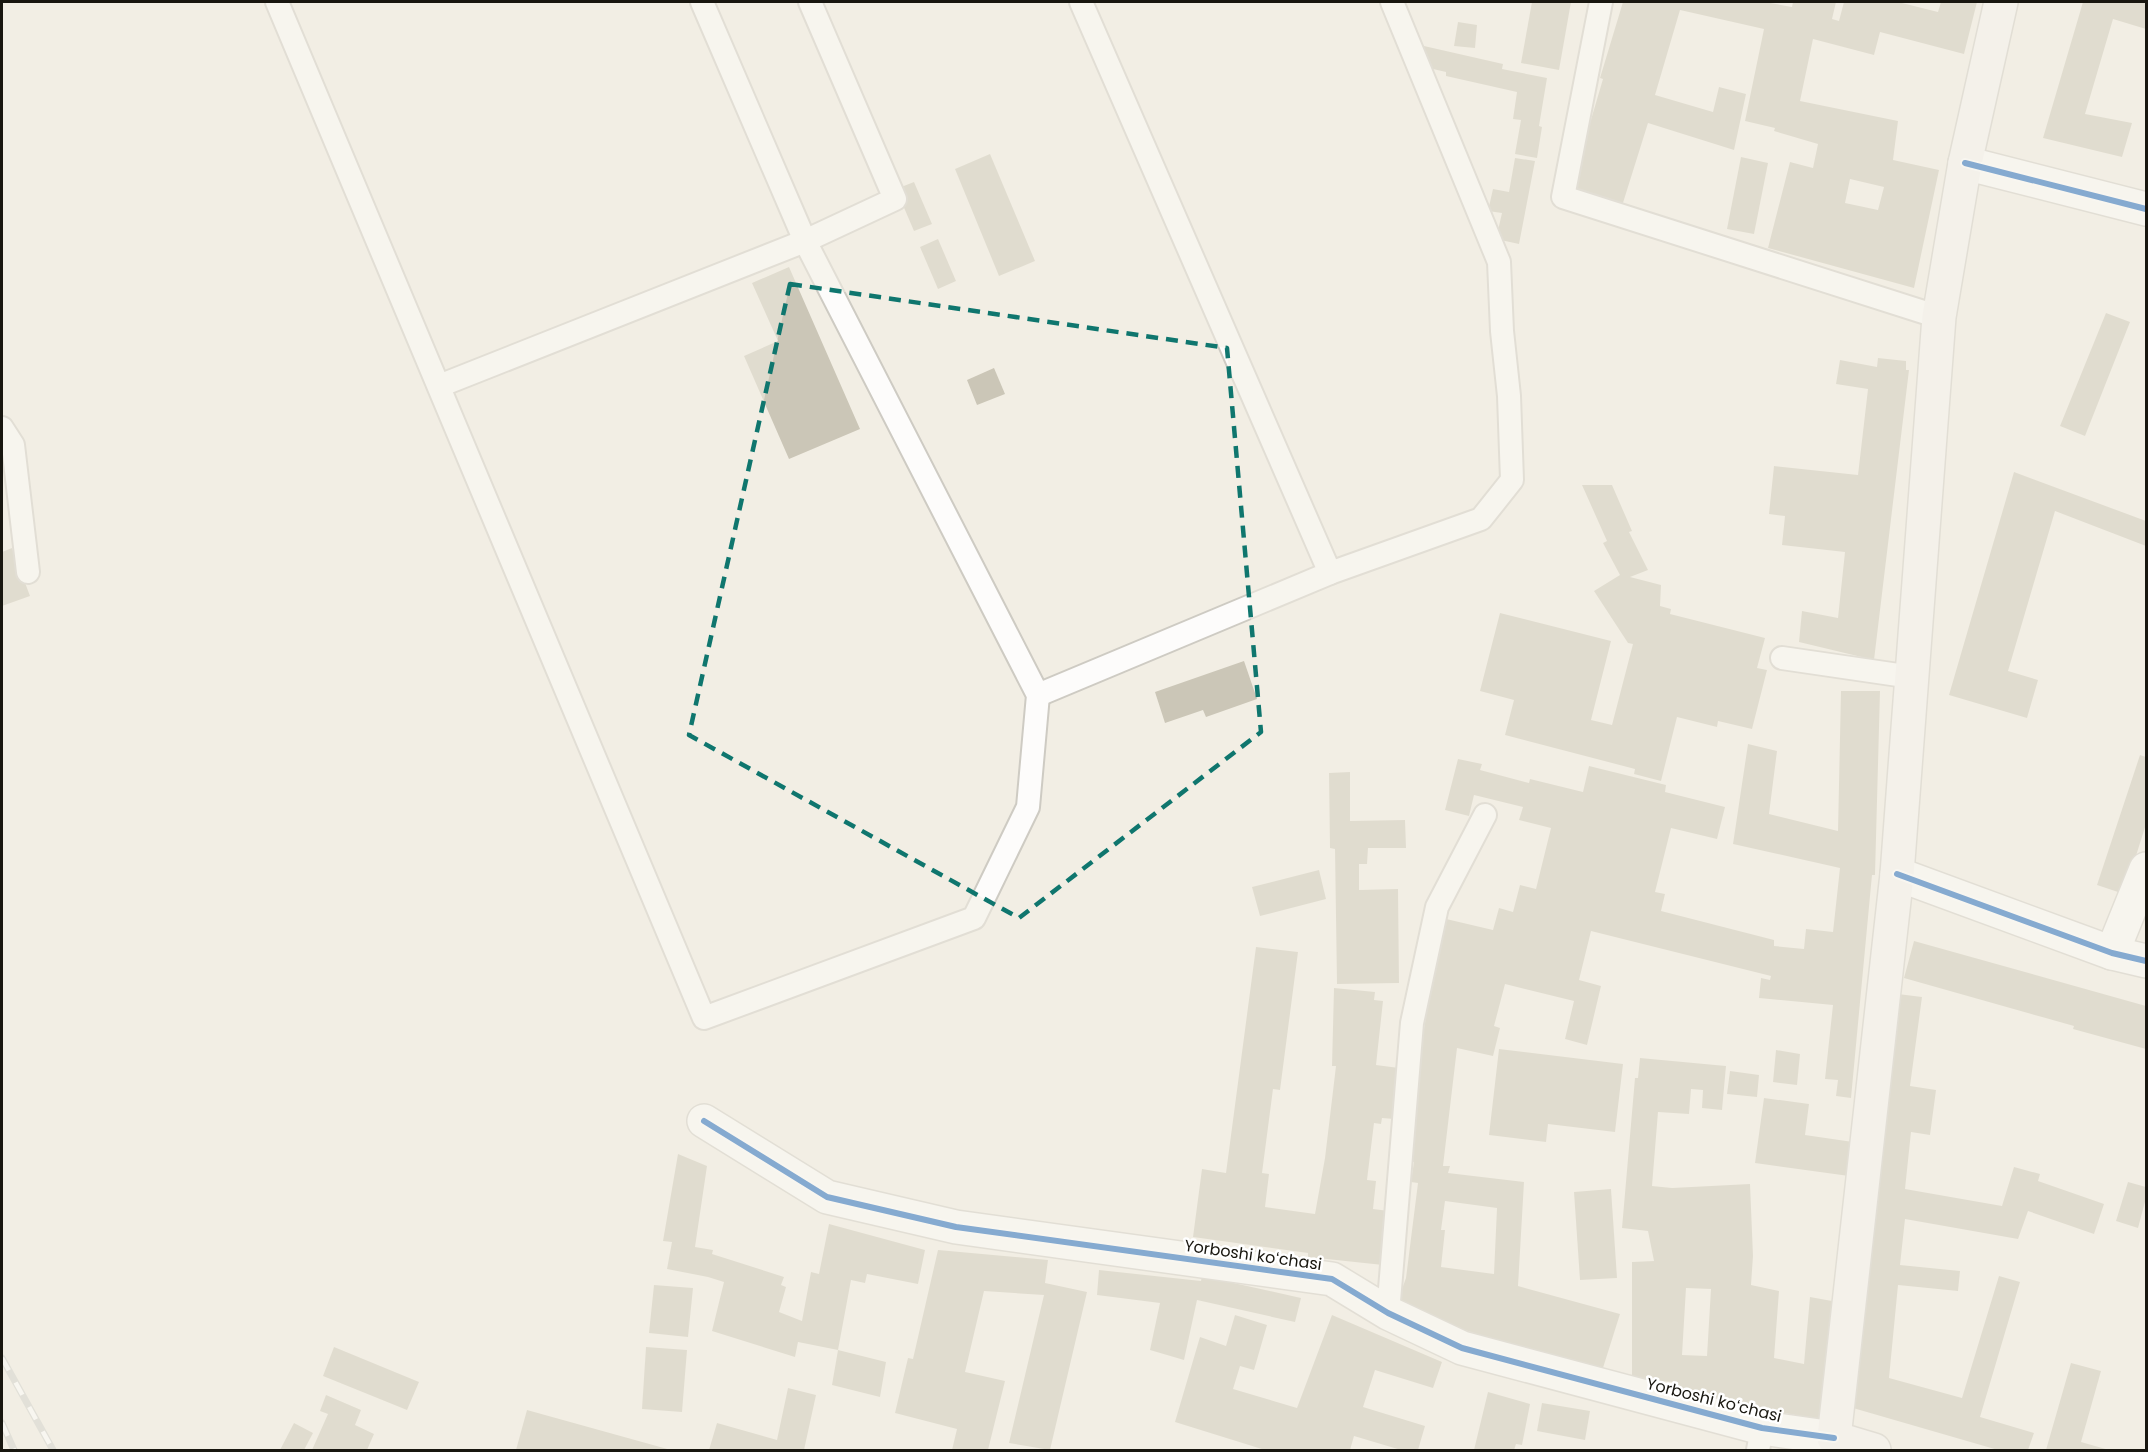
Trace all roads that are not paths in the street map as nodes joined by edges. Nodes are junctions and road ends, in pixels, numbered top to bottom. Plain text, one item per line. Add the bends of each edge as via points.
1 (278, 2) edge
2 (702, 2) edge
3 (810, 2) edge
4 (1081, 2) edge
5 (1392, 2) edge
6 (1600, 2) edge
7 (2001, 2) edge
8 (1965, 163) junction
9 (2146, 209) edge
10 (805, 242) junction
11 (1939, 317) junction
12 (439, 386) junction
13 (2, 428) edge
14 (28, 572) dead end
15 (1330, 573) junction
16 (1782, 658) dead end
17 (1912, 676) junction
18 (1038, 695) junction
19 (1485, 815) dead end
20 (2146, 869) edge
21 (1897, 874) junction
22 (2112, 953) junction
23 (2146, 961) edge
24 (704, 1121) dead end
25 (1388, 1313) junction
26 (1834, 1438) junction
27 (1760, 1439) edge
28 (1874, 1450) edge

1 - 12 lane
2 - 10 lane
3 - 10 lane via 894,199
4 - 15 lane
5 - 15 lane via 1499,262 1512,480 1481,519
6 - 11 lane via 1563,197
7 - 8 main road
8 - 9 street
8 - 11 main road
10 - 12 lane
10 - 18 lane
11 - 17 main road
12 - 18 lane via 704,1018 974,918 1028,807
13 - 14 lane via 13,445
15 - 18 lane
16 - 17 lane
17 - 21 main road
19 - 25 lane via 1437,907 1412,1023
20 - 22 street
21 - 22 street
21 - 26 main road
22 - 23 street
24 - 25 street, Yorboshi koʻchasi via 827,1197 956,1227 1332,1279
25 - 27 street, Yorboshi koʻchasi via 1462,1348
26 - 27 street, Yorboshi koʻchasi
26 - 28 main road

